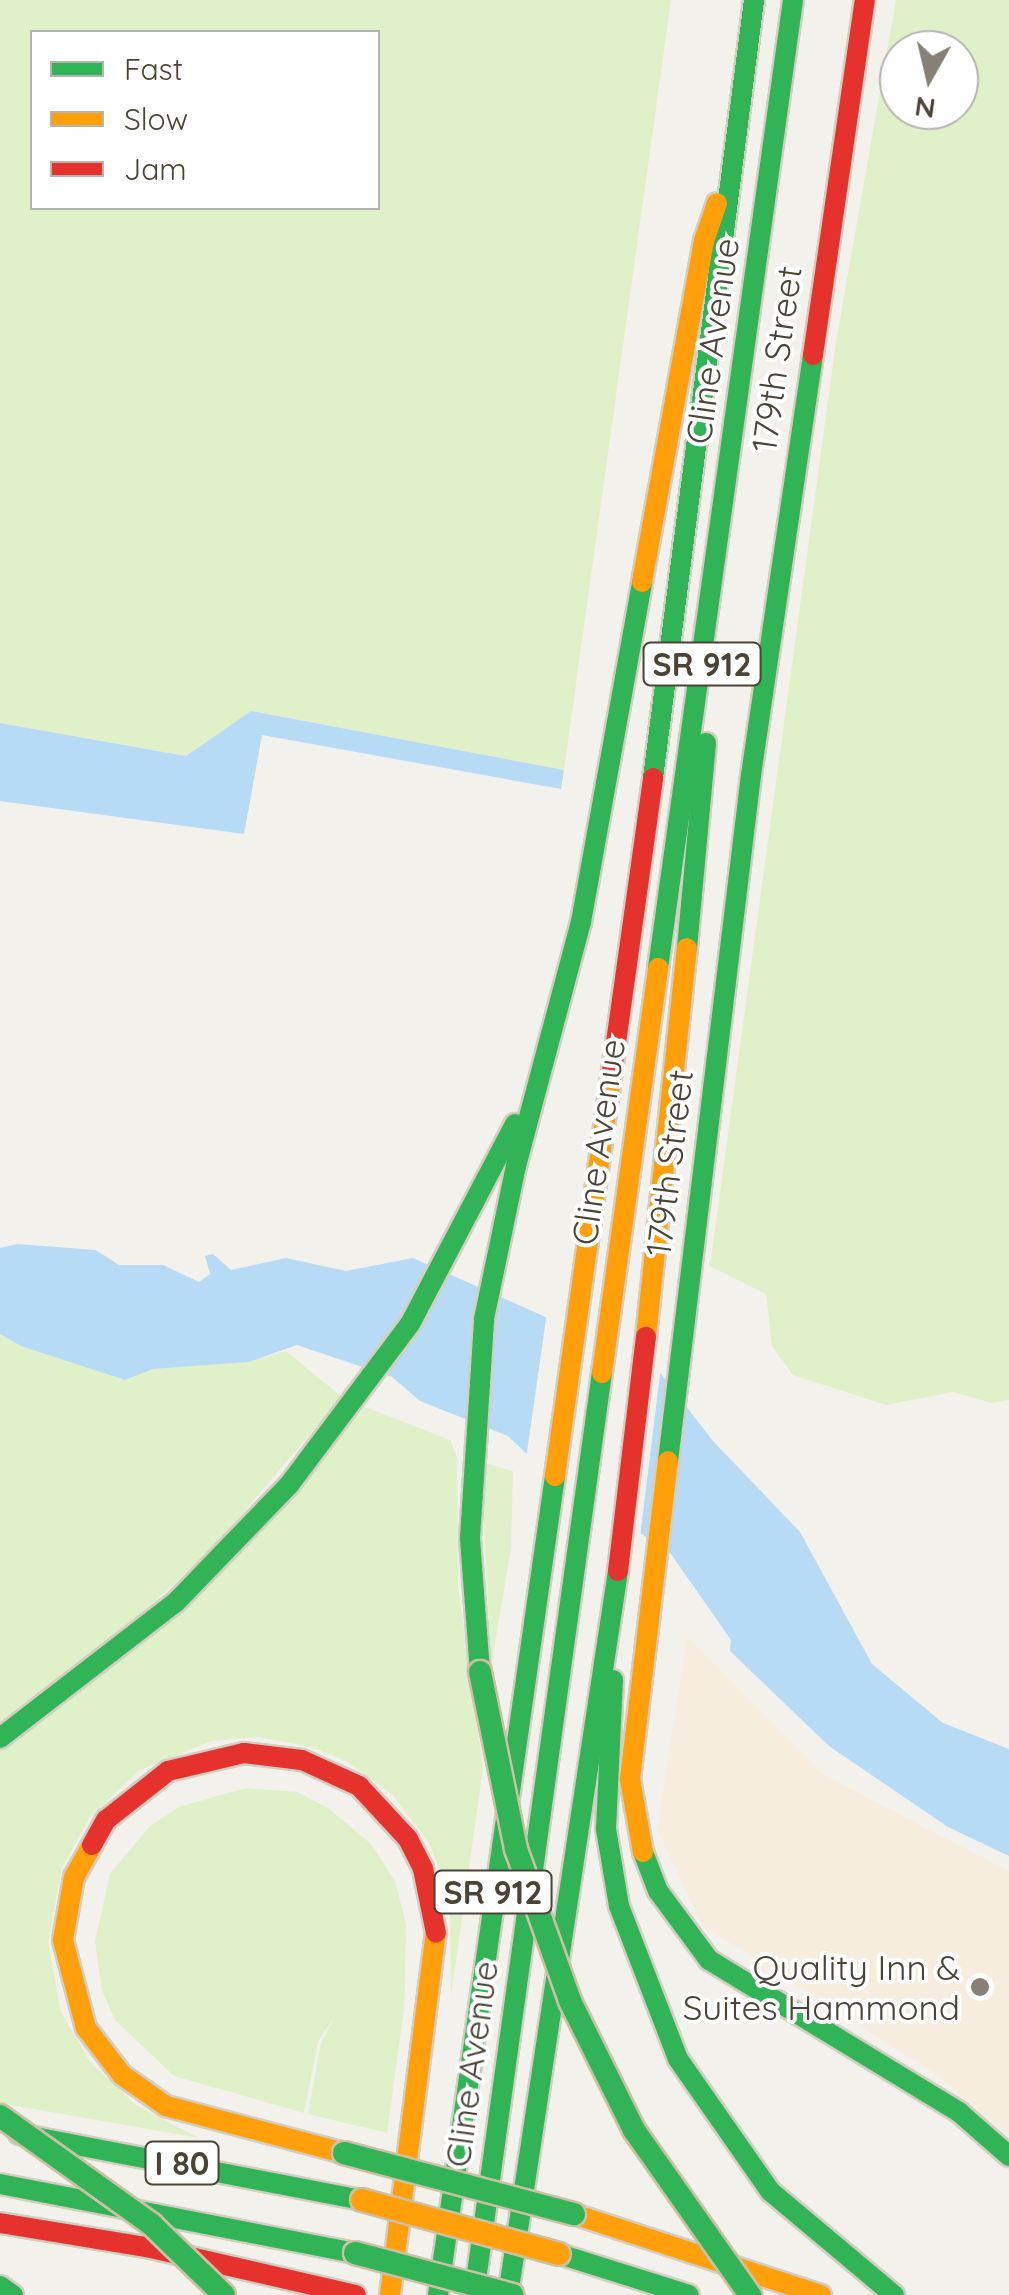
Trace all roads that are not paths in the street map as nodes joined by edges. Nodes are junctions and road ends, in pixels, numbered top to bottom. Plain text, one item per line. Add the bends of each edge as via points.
1 (754, 0) edge
2 (794, 0) edge
3 (865, 0) edge
4 (735, 151) junction
5 (713, 592) junction
6 (550, 1046) junction
7 (615, 1598) junction
8 (0, 1738) edge
9 (0, 2116) edge
10 (0, 2131) edge
11 (1009, 2156) edge
12 (0, 2184) edge
13 (0, 2223) edge
14 (0, 2286) edge
15 (349, 2293) edge
16 (13, 2295) edge
17 (224, 2295) edge
18 (390, 2295) edge
19 (438, 2295) edge
20 (474, 2295) edge
21 (510, 2295) edge
22 (689, 2295) edge
23 (750, 2295) edge
24 (821, 2295) edge
25 (894, 2295) edge

1 - 4 main road, Cline Avenue / SR 912
2 - 5 main road, Cline Avenue / SR 912
3 - 11 main road, 179th Street via 751,776 630,1779 646,1864 673,1916 734,1981 959,2112
4 - 6 main road via 704,241 580,922
4 - 19 main road, Cline Avenue / SR 912
5 - 7 main road via 703,794
5 - 20 main road, Cline Avenue / SR 912
6 - 8 main road via 463,1231 350,1410 250,1529 176,1602
6 - 23 main road, bridge via 498,1244 480,1346 470,1473 480,1672 513,1836 570,2001 647,2151
7 - 21 main road via 600,1658
7 - 25 main road via 606,1829 619,1906 644,1981 678,2059 770,2191
9 - 17 main road, bridge via 152,2225
10 - 22 main road, I 80, bridge via 362,2200
12 - 21 main road, I 80, bridge via 354,2253
13 - 15 main road via 152,2248
14 - 16 main road
18 - 24 main road, bridge via 437,1940 423,1869 408,1838 358,1786 302,1760 244,1753 168,1771 106,1820 74,1877 63,1940 86,2028 122,2076 166,2106 344,2153 574,2214

